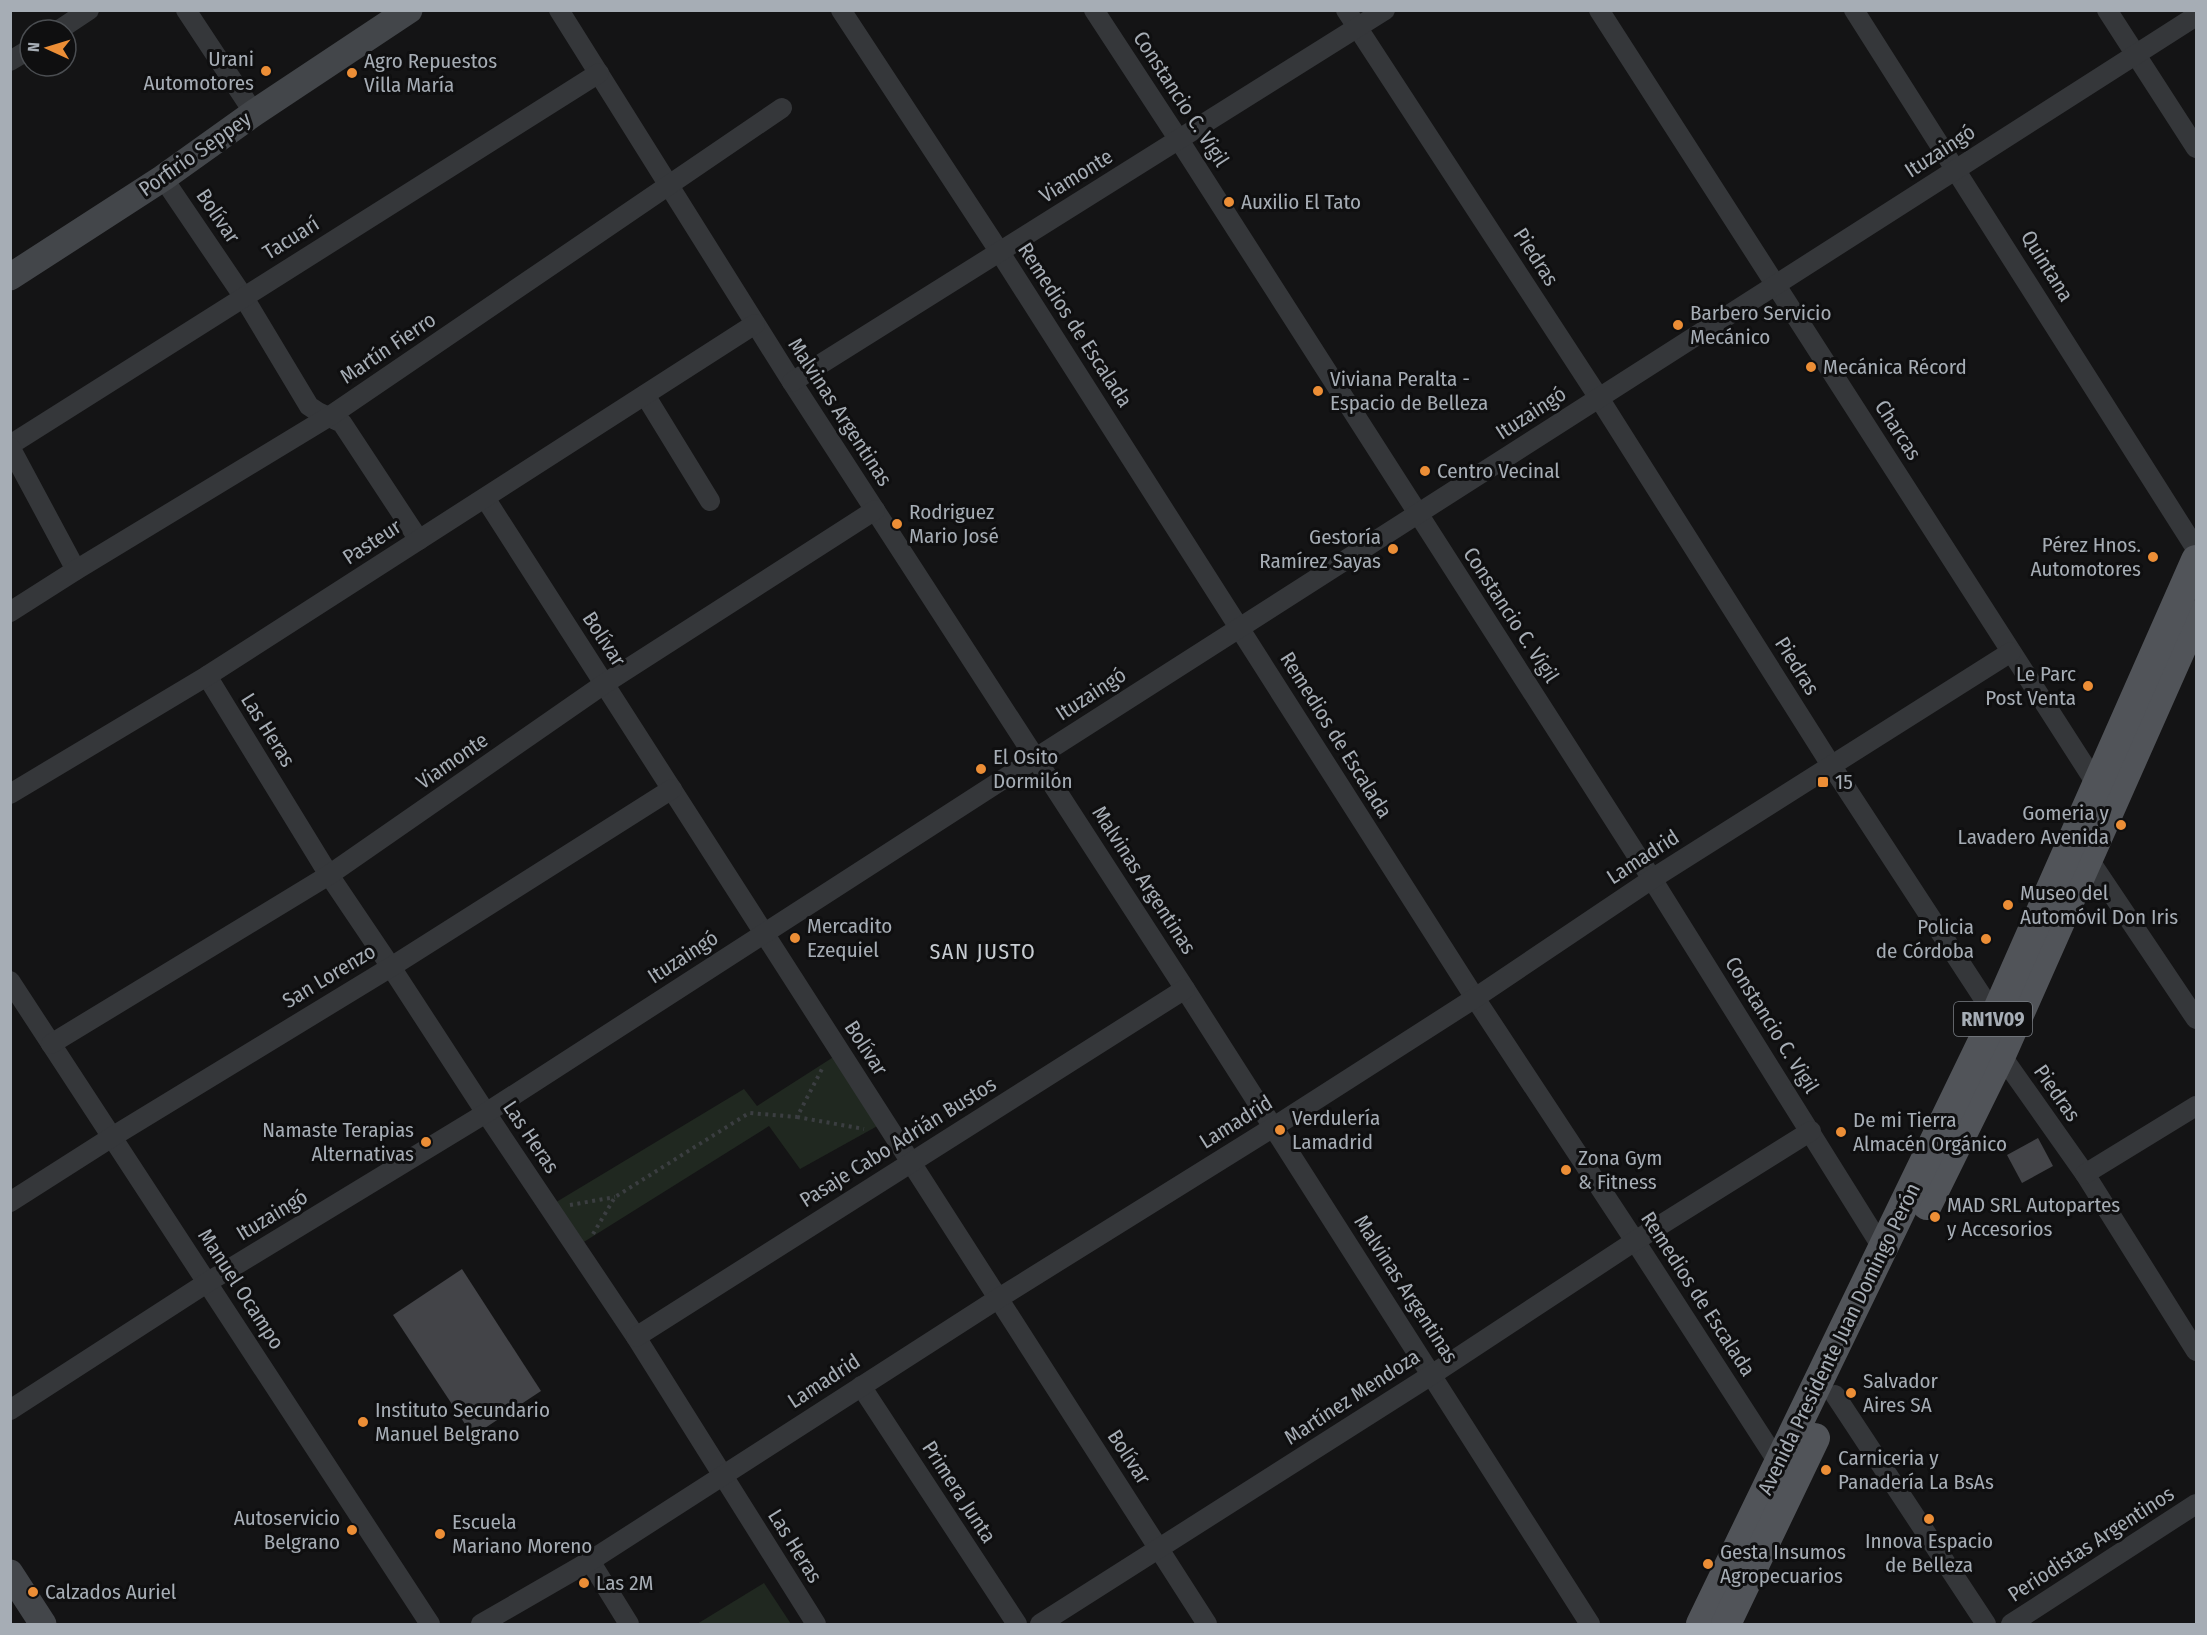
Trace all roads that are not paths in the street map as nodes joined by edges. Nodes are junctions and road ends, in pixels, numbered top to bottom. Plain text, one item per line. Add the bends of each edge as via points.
1 (186, 10) edge
2 (409, 10) edge
3 (559, 10) edge
4 (841, 10) edge
5 (1094, 10) edge
6 (1346, 10) edge
7 (1385, 10) edge
8 (1599, 10) edge
9 (1854, 10) edge
10 (2107, 10) edge
11 (2196, 16) edge
12 (1357, 28) junction
13 (2135, 55) junction
14 (599, 73) junction
15 (782, 108) dead end
16 (254, 113) junction
17 (1179, 140) junction
18 (2196, 148) edge
19 (1957, 169) junction
20 (163, 178) junction
21 (668, 185) junction
22 (999, 251) junction
23 (10, 277) edge
24 (1776, 284) junction
25 (243, 296) junction
26 (755, 324) junction
27 (792, 382) junction
28 (645, 395) junction
29 (1599, 398) junction
30 (330, 416) junction
31 (10, 446) edge
32 (485, 498) junction
33 (710, 501) dead end
34 (875, 510) junction
35 (1418, 513) junction
36 (419, 540) junction
37 (2196, 549) edge
38 (2196, 560) edge
39 (76, 570) junction
40 (2196, 591) edge
41 (10, 612) edge
42 (2196, 619) edge
43 (1240, 627) junction
44 (2012, 652) junction
45 (207, 676) junction
46 (604, 684) junction
47 (1036, 758) junction
48 (1831, 765) junction
49 (2097, 785) junction
50 (672, 789) junction
51 (10, 794) edge
52 (2088, 858) junction
53 (329, 875) junction
54 (1652, 879) junction
55 (763, 933) junction
56 (391, 966) junction
57 (10, 981) edge
58 (1185, 989) junction
59 (1474, 998) junction
60 (1995, 1016) junction
61 (2196, 1018) edge
62 (51, 1044) junction
63 (2001, 1055) junction
64 (2196, 1106) edge
65 (486, 1113) junction
66 (1272, 1128) junction
67 (1810, 1131) junction
68 (112, 1137) junction
69 (911, 1162) junction
70 (2085, 1174) junction
71 (10, 1202) edge
72 (1635, 1241) junction
73 (1883, 1249) junction
74 (208, 1282) junction
75 (999, 1298) junction
76 (636, 1337) junction
77 (2196, 1351) edge
78 (1433, 1374) junction
79 (861, 1386) junction
80 (1835, 1395) junction
81 (10, 1410) edge
82 (1786, 1474) junction
83 (722, 1475) junction
84 (2196, 1503) edge
85 (1159, 1549) junction
86 (590, 1560) junction
87 (10, 1573) edge
88 (43, 1624) edge
89 (430, 1624) edge
90 (481, 1624) edge
91 (629, 1624) edge
92 (816, 1624) edge
93 (1017, 1624) edge
94 (1040, 1624) edge
95 (1207, 1624) edge
96 (1589, 1624) edge
97 (1701, 1624) edge
98 (1726, 1624) edge
99 (1986, 1624) edge
100 (2011, 1624) edge

1 - 16 street
2 - 16 main road, Porfirio Seppey
3 - 14 street, Malvinas Argentinas
4 - 22 street, Remedios de Escalada
5 - 17 street, Constancio C. Vigil
6 - 12 street, Piedras
7 - 12 street, Viamonte
8 - 24 street, Charcas
9 - 19 street, Quintana
10 - 13 street
11 - 13 street, Ituzaingó
12 - 17 street, Viamonte
12 - 29 street, Piedras
13 - 18 street
13 - 19 street, Ituzaingó
14 - 21 street, Malvinas Argentinas
14 - 25 street, Tacuarí
15 - 21 street, Martín Fierro
16 - 20 main road, Porfirio Seppey
17 - 22 street, Viamonte
17 - 35 street, Constancio C. Vigil
19 - 24 street, Ituzaingó
19 - 37 street, Quintana
20 - 23 main road, Porfirio Seppey
20 - 25 street, Bolívar
21 - 26 street, Malvinas Argentinas
21 - 30 street, Martín Fierro
22 - 27 street, Viamonte
22 - 43 street, Remedios de Escalada
24 - 29 street, Ituzaingó
24 - 44 street, Charcas
25 - 30 street, Bolívar via 309,406
25 - 31 street, Tacuarí
26 - 27 street, Malvinas Argentinas
26 - 28 street, Pasteur
27 - 34 street, Malvinas Argentinas
28 - 32 street, Pasteur
28 - 33 street
29 - 35 street, Ituzaingó
29 - 48 street, Piedras
30 - 36 street, Bolívar via 342,423
30 - 39 street, Martín Fierro
31 - 39 street
32 - 36 street, Pasteur
32 - 46 street, Bolívar
34 - 46 street, Viamonte
34 - 47 street, Malvinas Argentinas
35 - 43 street, Ituzaingó
35 - 54 street, Constancio C. Vigil
36 - 45 street, Pasteur
38 - 49 main road, Avenida Presidente Juan Domingo Perón / RN1V09
39 - 41 street, Martín Fierro
40 - 42 street
42 - 52 main road, Avenida Presidente Juan Domingo Perón / RN1V09
43 - 47 street, Ituzaingó
43 - 59 street, Remedios de Escalada
44 - 48 street, Lamadrid
44 - 49 street, Charcas
45 - 51 street, Pasteur
45 - 53 street, Las Heras
46 - 50 street, Bolívar
46 - 53 street, Viamonte
47 - 55 street, Ituzaingó
47 - 58 street, Malvinas Argentinas
48 - 54 street, Lamadrid
48 - 60 street, Piedras
49 - 60 main road, Avenida Presidente Juan Domingo Perón / RN1V09
50 - 55 street, Bolívar
50 - 56 street, San Lorenzo
52 - 61 street
52 - 63 main road, Avenida Presidente Juan Domingo Perón / RN1V09
53 - 56 street, Las Heras
53 - 62 street, Viamonte
54 - 59 street, Lamadrid
54 - 67 street, Constancio C. Vigil
55 - 65 street, Ituzaingó
55 - 69 street, Bolívar
56 - 65 street, Las Heras
56 - 68 street, San Lorenzo
57 - 62 street, Manuel Ocampo
58 - 66 street, Malvinas Argentinas
58 - 69 street, Pasaje Cabo Adrián Bustos
59 - 66 street, Lamadrid
59 - 72 street, Remedios de Escalada
60 - 63 street, Piedras
60 - 73 main road, Avenida Presidente Juan Domingo Perón / RN1V09
62 - 68 street, Manuel Ocampo
63 - 70 street, Piedras
63 - 80 main road, Avenida Presidente Juan Domingo Perón / RN1V09
64 - 70 street
65 - 74 street, Ituzaingó
65 - 76 street, Las Heras
66 - 75 street, Lamadrid
66 - 78 street, Malvinas Argentinas
67 - 72 street, Martínez Mendoza
67 - 73 street, Constancio C. Vigil
68 - 71 street, San Lorenzo
68 - 74 street, Manuel Ocampo
69 - 75 street, Bolívar
69 - 76 street, Pasaje Cabo Adrián Bustos
70 - 77 street, Piedras
72 - 78 street, Martínez Mendoza
72 - 82 street, Remedios de Escalada
73 - 82 main road, Avenida Presidente Juan Domingo Perón / RN1V09
74 - 81 street, Ituzaingó
74 - 89 street, Manuel Ocampo
75 - 79 street, Lamadrid
75 - 85 street, Bolívar
76 - 83 street, Las Heras
78 - 85 street, Martínez Mendoza
78 - 96 street, Malvinas Argentinas
79 - 83 street, Lamadrid
79 - 93 street, Primera Junta
80 - 82 main road, Avenida Presidente Juan Domingo Perón / RN1V09
80 - 99 street
82 - 97 main road, Avenida Presidente Juan Domingo Perón / RN1V09
82 - 98 main road, Avenida Presidente Juan Domingo Perón / RN1V09
83 - 86 street, Lamadrid
83 - 92 street, Las Heras
84 - 100 street, Periodistas Argentinos
85 - 94 street, Martínez Mendoza
85 - 95 street, Bolívar
86 - 90 street, Lamadrid
86 - 91 street
87 - 88 main road

